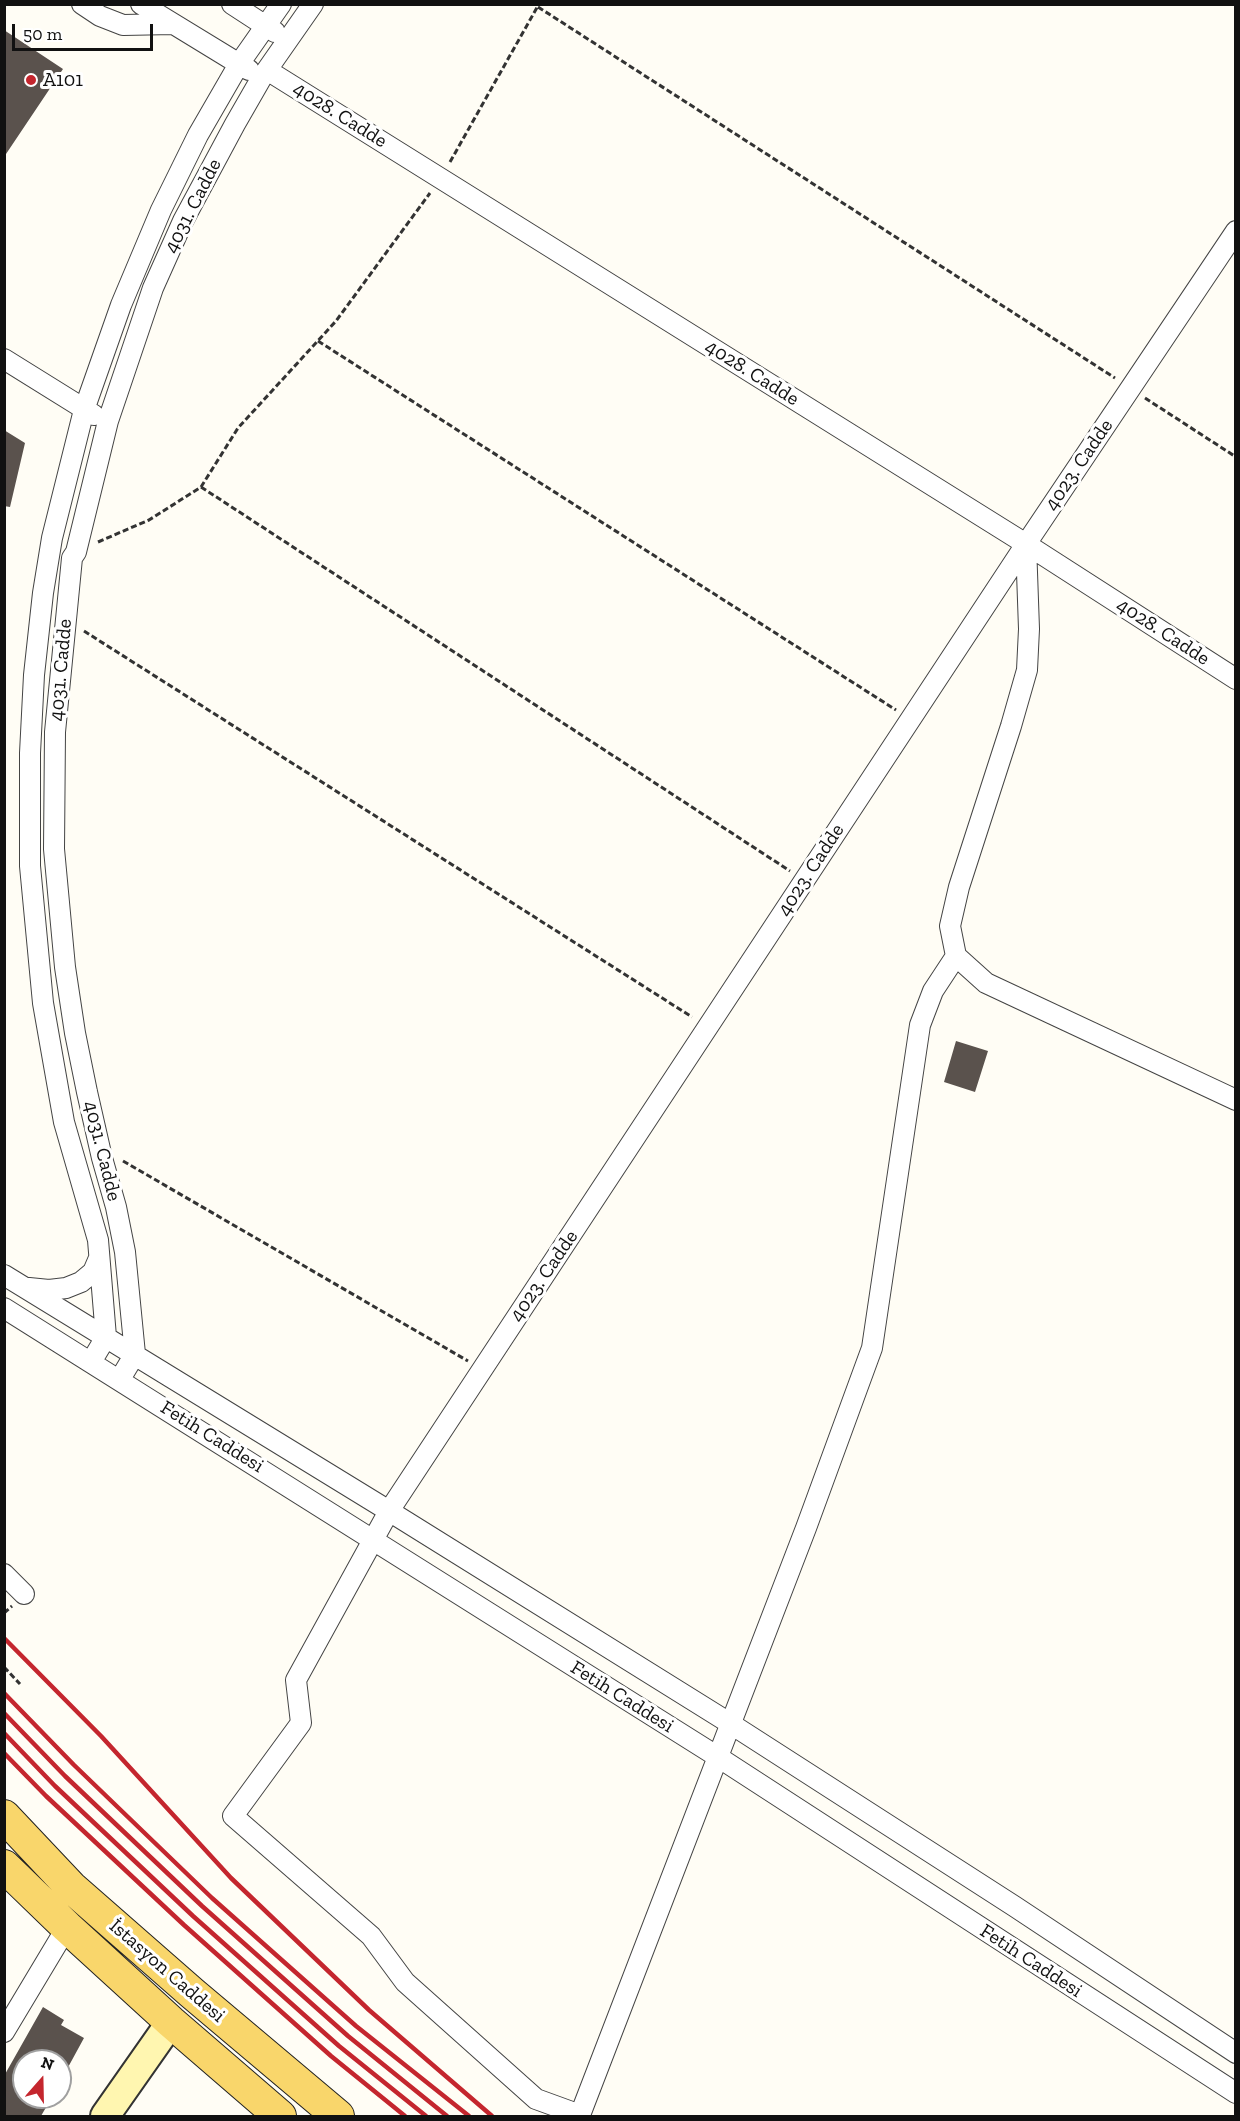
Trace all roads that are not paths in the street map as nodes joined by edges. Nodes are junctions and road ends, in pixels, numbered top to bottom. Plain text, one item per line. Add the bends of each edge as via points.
1 (82, 4) edge
2 (141, 4) edge
3 (232, 4) edge
4 (280, 4) edge
5 (313, 4) edge
6 (173, 24) junction
7 (265, 26) junction
8 (288, 39) junction
9 (239, 64) junction
10 (265, 73) junction
11 (1236, 231) edge
12 (4, 358) edge
13 (84, 410) junction
14 (108, 421) junction
15 (1026, 544) junction
16 (1236, 679) edge
17 (956, 956) junction
18 (1236, 1100) edge
19 (99, 1258) junction
20 (4, 1275) edge
21 (26, 1287) junction
22 (4, 1308) edge
23 (106, 1337) junction
24 (135, 1354) junction
25 (91, 1362) junction
26 (120, 1379) junction
27 (389, 1511) junction
28 (373, 1539) junction
29 (4, 1574) edge
30 (24, 1594) dead end
31 (730, 1724) junction
32 (718, 1757) junction
33 (4, 1816) edge
34 (4, 1866) edge
35 (67, 1927) junction
36 (171, 2022) junction
37 (4, 2032) edge
38 (1236, 2053) edge
39 (1236, 2093) edge
40 (105, 2116) edge
41 (280, 2116) edge
42 (338, 2116) edge

1 - 6 street via 123,25
2 - 6 street, 4028. Cadde
3 - 7 street
4 - 7 street, 4031. Cadde
5 - 8 street, 4031. Cadde
6 - 9 street, 4028. Cadde
7 - 8 street
7 - 9 street, 4031. Cadde
8 - 10 street, 4031. Cadde
9 - 10 street, 4028. Cadde
9 - 13 street, 4031. Cadde via 161,210 121,305
10 - 14 street, 4031. Cadde via 183,221 153,288
10 - 15 street, 4028. Cadde via 441,178
11 - 15 street, 4023. Cadde
12 - 13 street
13 - 14 street
13 - 19 street, 4031. Cadde via 52,538 43,593 34,675 30,866 43,1003 64,1122 98,1240
14 - 24 street, 4031. Cadde via 72,558 55,732 54,849 69,989 87,1092 122,1232
15 - 16 street, 4028. Cadde
15 - 17 street via 1027,670 958,887 950,926
15 - 27 street, 4023. Cadde
17 - 18 street via 986,983
17 - 31 street via 933,991 920,1025 872,1348
19 - 21 street via 93,1272 66,1288
19 - 23 street, 4031. Cadde
20 - 21 street, Fetih Caddesi
21 - 23 street, Fetih Caddesi
22 - 25 street, Fetih Caddesi
23 - 24 street, Fetih Caddesi
23 - 25 street
24 - 26 street
24 - 27 street, Fetih Caddesi
25 - 26 street, Fetih Caddesi
26 - 28 street, Fetih Caddesi
27 - 28 street, 4023. Cadde
27 - 31 street, Fetih Caddesi
28 - 32 street, Fetih Caddesi
28 - 32 street, 4023. Cadde via 296,1680 301,1723 233,1816 371,1936 405,1982 536,2099 580,2115
29 - 30 street
31 - 32 street
31 - 38 street, Fetih Caddesi
32 - 39 street, Fetih Caddesi
33 - 42 main road, İstasyon Caddesi via 72,1887
34 - 35 main road, İstasyon Caddesi
35 - 36 main road, İstasyon Caddesi
35 - 37 street
36 - 40 street
36 - 41 main road, İstasyon Caddesi

